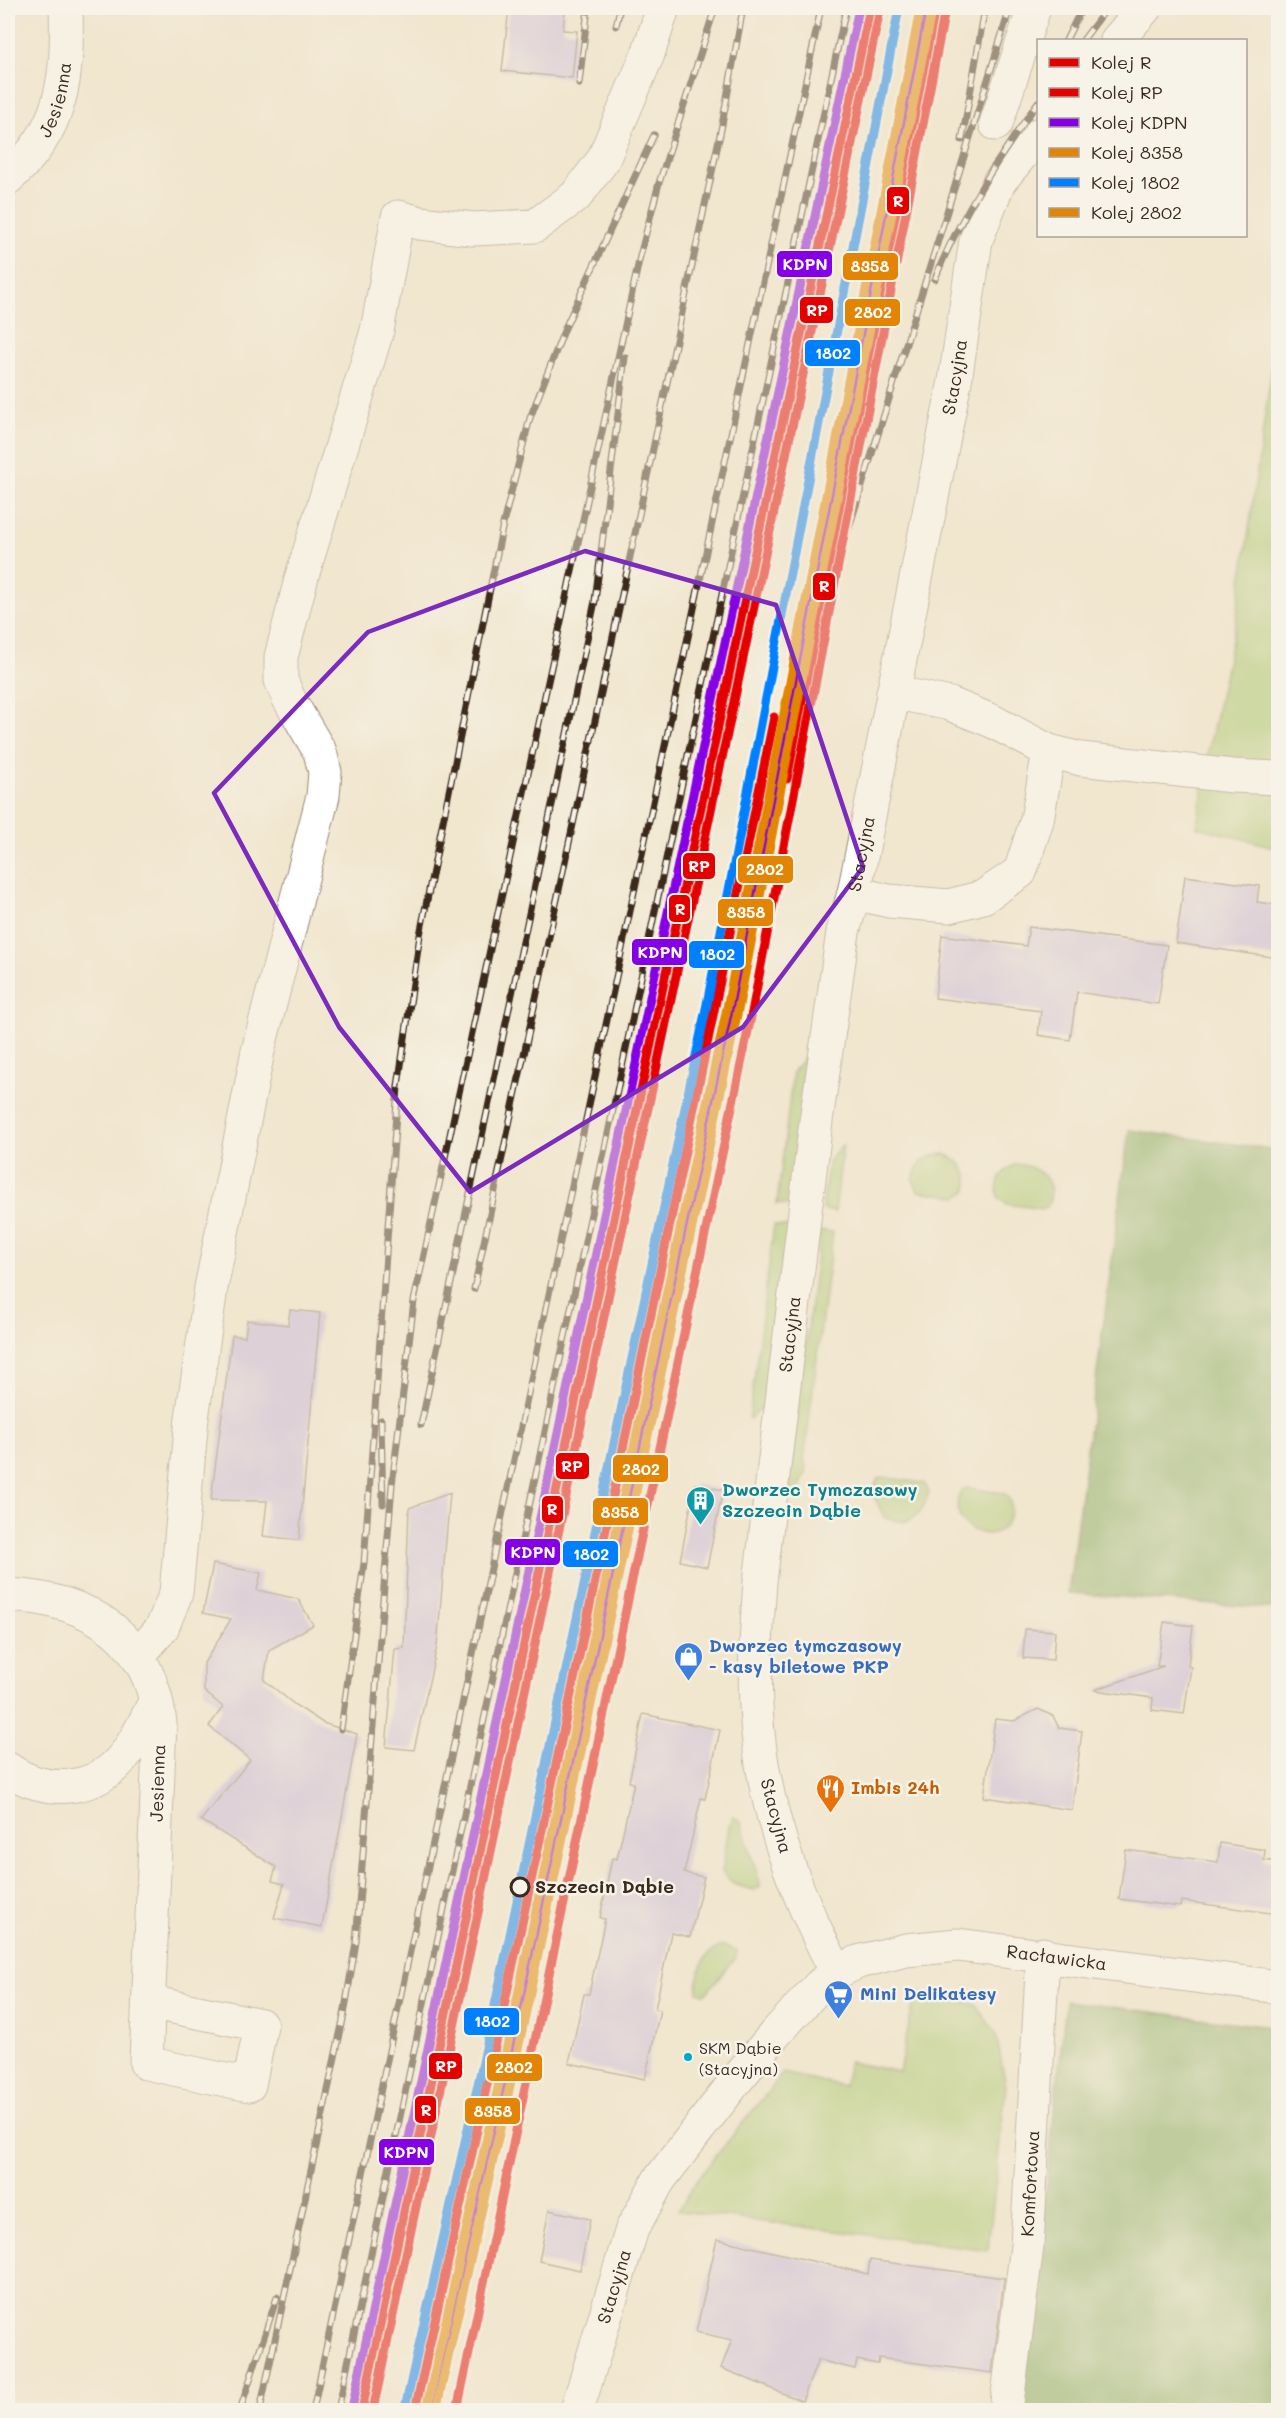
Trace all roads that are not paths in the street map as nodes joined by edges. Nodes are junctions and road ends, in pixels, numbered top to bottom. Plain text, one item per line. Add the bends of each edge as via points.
1 (66, 8) edge
2 (663, 8) edge
3 (1034, 8) edge
4 (1145, 8) edge
5 (1118, 39) edge
6 (996, 124) dead end
7 (1037, 136) edge
8 (8, 178) edge
9 (893, 692) junction
10 (1049, 751) junction
11 (1278, 778) edge
12 (854, 893) junction
13 (8, 1595) edge
14 (137, 1657) junction
15 (156, 1700) junction
16 (8, 1769) edge
17 (1043, 1954) junction
18 (837, 1972) junction
19 (1278, 1987) edge
20 (149, 2002) junction
21 (587, 2408) edge
22 (1006, 2410) edge

1 - 8 street, Jesienna via 67,66 57,108 37,147
2 - 14 street via 607,150 576,196 535,226 473,229 398,217 377,331 281,657 281,680 320,752 325,772 323,796 258,1051 211,1288 192,1418 176,1593 162,1628
3 - 6 street
4 - 5 street
7 - 9 street, Stacyjna via 999,182 976,240 955,381
9 - 10 street via 969,711
9 - 12 street, Stacyjna
10 - 11 street via 1110,763
10 - 12 street via 1037,820 1020,872 983,897 949,906 890,901
12 - 18 street, Stacyjna via 843,932 816,1121 760,1582 756,1648 758,1732 767,1790 797,1886
13 - 14 street, Jesienna via 43,1597 80,1608 112,1629
14 - 15 street, Jesienna
15 - 16 street via 123,1758 92,1781 71,1787 48,1787 27,1781
15 - 20 street, Jesienna via 160,1739
17 - 18 street, Racławicka via 931,1946 880,1956
17 - 19 street, Racławicka
17 - 22 street, Komfortowa via 1027,2246
18 - 21 street, Stacyjna via 774,2034 659,2180 632,2229
20 - 20 street, Jesienna via 261,2025 249,2085 146,2063

